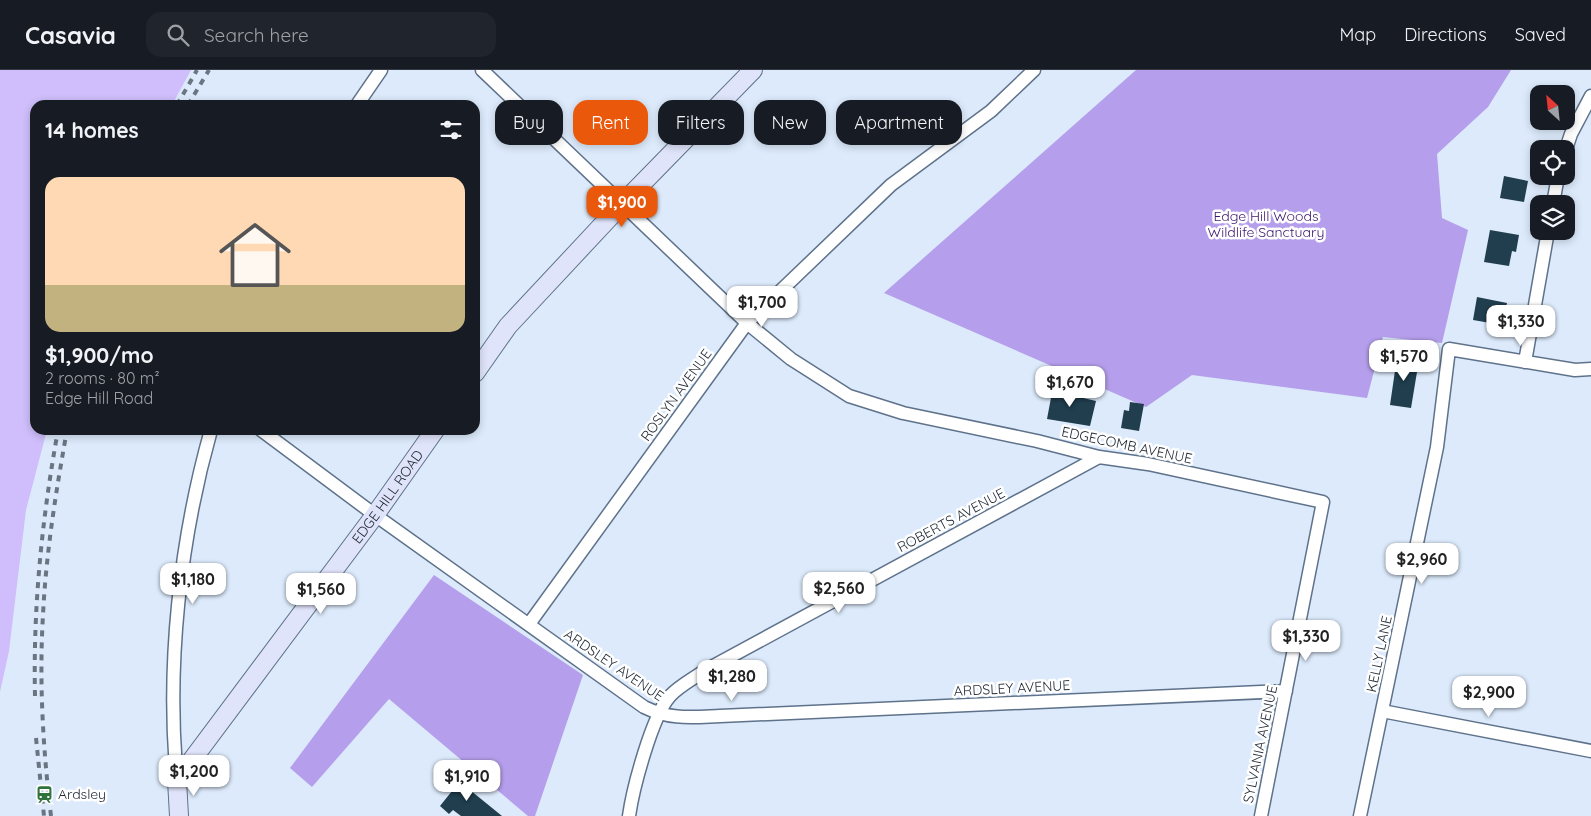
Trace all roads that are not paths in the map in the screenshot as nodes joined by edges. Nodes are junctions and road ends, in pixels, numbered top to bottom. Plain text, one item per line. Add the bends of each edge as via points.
1 (381, 70) edge
2 (482, 70) edge
3 (753, 70) edge
4 (1034, 70) edge
5 (1591, 96) edge
6 (360, 100) edge
7 (1570, 140) edge
8 (622, 204) junction
9 (1546, 240) edge
10 (747, 323) junction
11 (1525, 362) junction
12 (480, 366) edge
13 (1591, 369) edge
14 (210, 435) edge
15 (269, 435) edge
16 (432, 435) edge
17 (1099, 457) junction
18 (1323, 502) joint
19 (376, 516) junction
20 (529, 624) junction
21 (1286, 691) junction
22 (1382, 711) junction
23 (658, 714) junction
24 (1591, 751) edge
25 (177, 780) junction
26 (179, 816) edge
27 (629, 816) edge
28 (1261, 816) edge
29 (1360, 816) edge

1 - 6 street
2 - 8 street, EDGECOMB AVENUE
3 - 8 street
4 - 10 street, ROSLYN AVENUE via 991,111 891,185
5 - 7 street
8 - 10 street, EDGECOMB AVENUE
8 - 12 street via 508,326
9 - 11 street
10 - 17 street, EDGECOMB AVENUE via 791,359 849,396 903,413
10 - 20 street, ROSLYN AVENUE
11 - 13 street via 1575,370
11 - 22 street, KELLY LANE via 1449,349 1437,447
14 - 25 street via 198,474 180,582 174,670
15 - 19 street, ARDSLEY AVENUE
16 - 19 street, EDGE HILL ROAD
17 - 18 street, EDGECOMB AVENUE via 1148,464
17 - 23 street, ROBERTS AVENUE via 704,671 670,696
18 - 21 street, SYLVANIA AVENUE
19 - 20 street, ARDSLEY AVENUE
19 - 25 street, EDGE HILL ROAD
20 - 23 street, ARDSLEY AVENUE
21 - 23 street, ARDSLEY AVENUE via 720,716
21 - 28 street, SYLVANIA AVENUE
22 - 24 street
22 - 29 street, KELLY LANE
23 - 27 street, ROBERTS AVENUE
25 - 26 street

